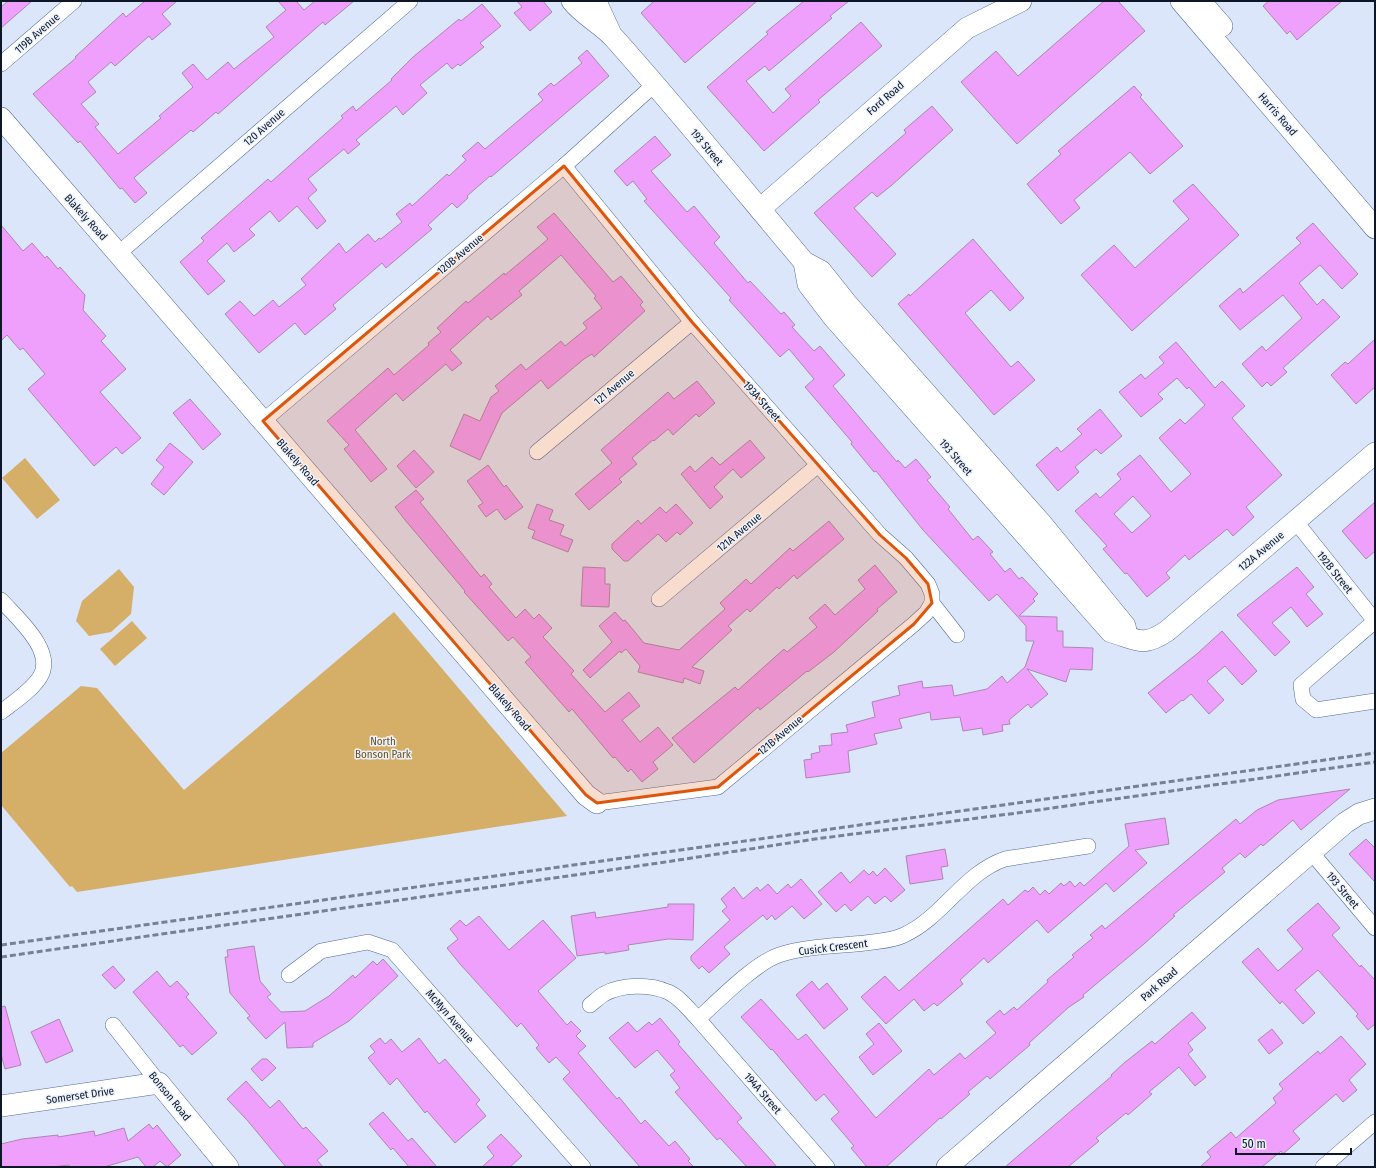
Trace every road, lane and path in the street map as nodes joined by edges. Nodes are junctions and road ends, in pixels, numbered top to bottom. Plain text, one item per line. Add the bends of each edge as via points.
1 (74, 1) edge
2 (410, 1) edge
3 (572, 1) edge
4 (593, 1) edge
5 (1021, 1) edge
6 (1181, 1) edge
7 (1200, 1) edge
8 (610, 33) junction
9 (1, 64) edge
10 (655, 84) junction
11 (1, 118) edge
12 (564, 166) junction
13 (1375, 206) edge
14 (760, 209) junction
15 (1375, 228) edge
16 (119, 253) junction
17 (692, 322) junction
18 (263, 421) junction
19 (537, 452) dead end
20 (1375, 453) edge
21 (818, 465) junction
22 (1296, 522) junction
23 (659, 599) dead end
24 (1, 600) edge
25 (932, 603) junction
26 (1375, 621) edge
27 (957, 635) dead end
28 (1135, 639) joint
29 (1375, 701) edge
30 (1, 712) edge
31 (597, 803) joint
32 (1375, 809) edge
33 (1088, 846) dead end
34 (1311, 852) junction
35 (1375, 928) edge
36 (289, 975) dead end
37 (590, 1005) dead end
38 (698, 1019) junction
39 (113, 1025) dead end
40 (159, 1083) junction
41 (1, 1106) edge
42 (1375, 1122) edge
43 (228, 1167) edge
44 (582, 1167) edge
45 (827, 1167) edge
46 (947, 1167) edge
47 (1323, 1167) edge

1 - 9 street, 119B Avenue
2 - 16 street, 120 Avenue
3 - 8 street, 193 Street via 583,14
4 - 8 street, 193 Street via 598,6
5 - 14 street, Ford Road via 967,28
6 - 15 street, Harris Road
7 - 13 street, Harris Road
8 - 10 street, 193 Street
10 - 12 street, 120B Avenue
10 - 14 street, 193 Street
11 - 16 street, Blakely Road
12 - 17 street, 193A Street
12 - 18 street, 120B Avenue
14 - 28 street, 193 Street via 804,262 821,271 848,305 1041,523
16 - 18 street, Blakely Road
17 - 19 street, 121 Avenue
17 - 21 street, 193A Street
18 - 31 street, Blakely Road via 586,796
20 - 22 street, 122A Avenue
21 - 23 street, 121A Avenue
21 - 25 street, 193A Street via 880,536 906,558 928,584
22 - 26 street, 192B Street
22 - 28 street, 122A Avenue via 1167,631 1154,640
24 - 30 street via 39,645 44,662 44,669 39,678
25 - 27 street, 193A Street
25 - 31 street, 121B Avenue via 914,624 718,787
26 - 29 street via 1301,685 1302,699 1316,710
32 - 34 street, Park Road via 1354,817
33 - 38 street, Cusick Crescent via 994,863 924,923 903,936 778,955 751,973
34 - 35 street, 193 Street
34 - 46 street, Park Road
36 - 44 street, McMyn Avenue via 321,951 368,942 392,950
37 - 38 street via 616,989 633,986 656,988 674,995
38 - 45 street, 194A Street
39 - 40 street, Bonson Road
40 - 41 street, Somerset Drive
40 - 43 street, Bonson Road
42 - 47 street

